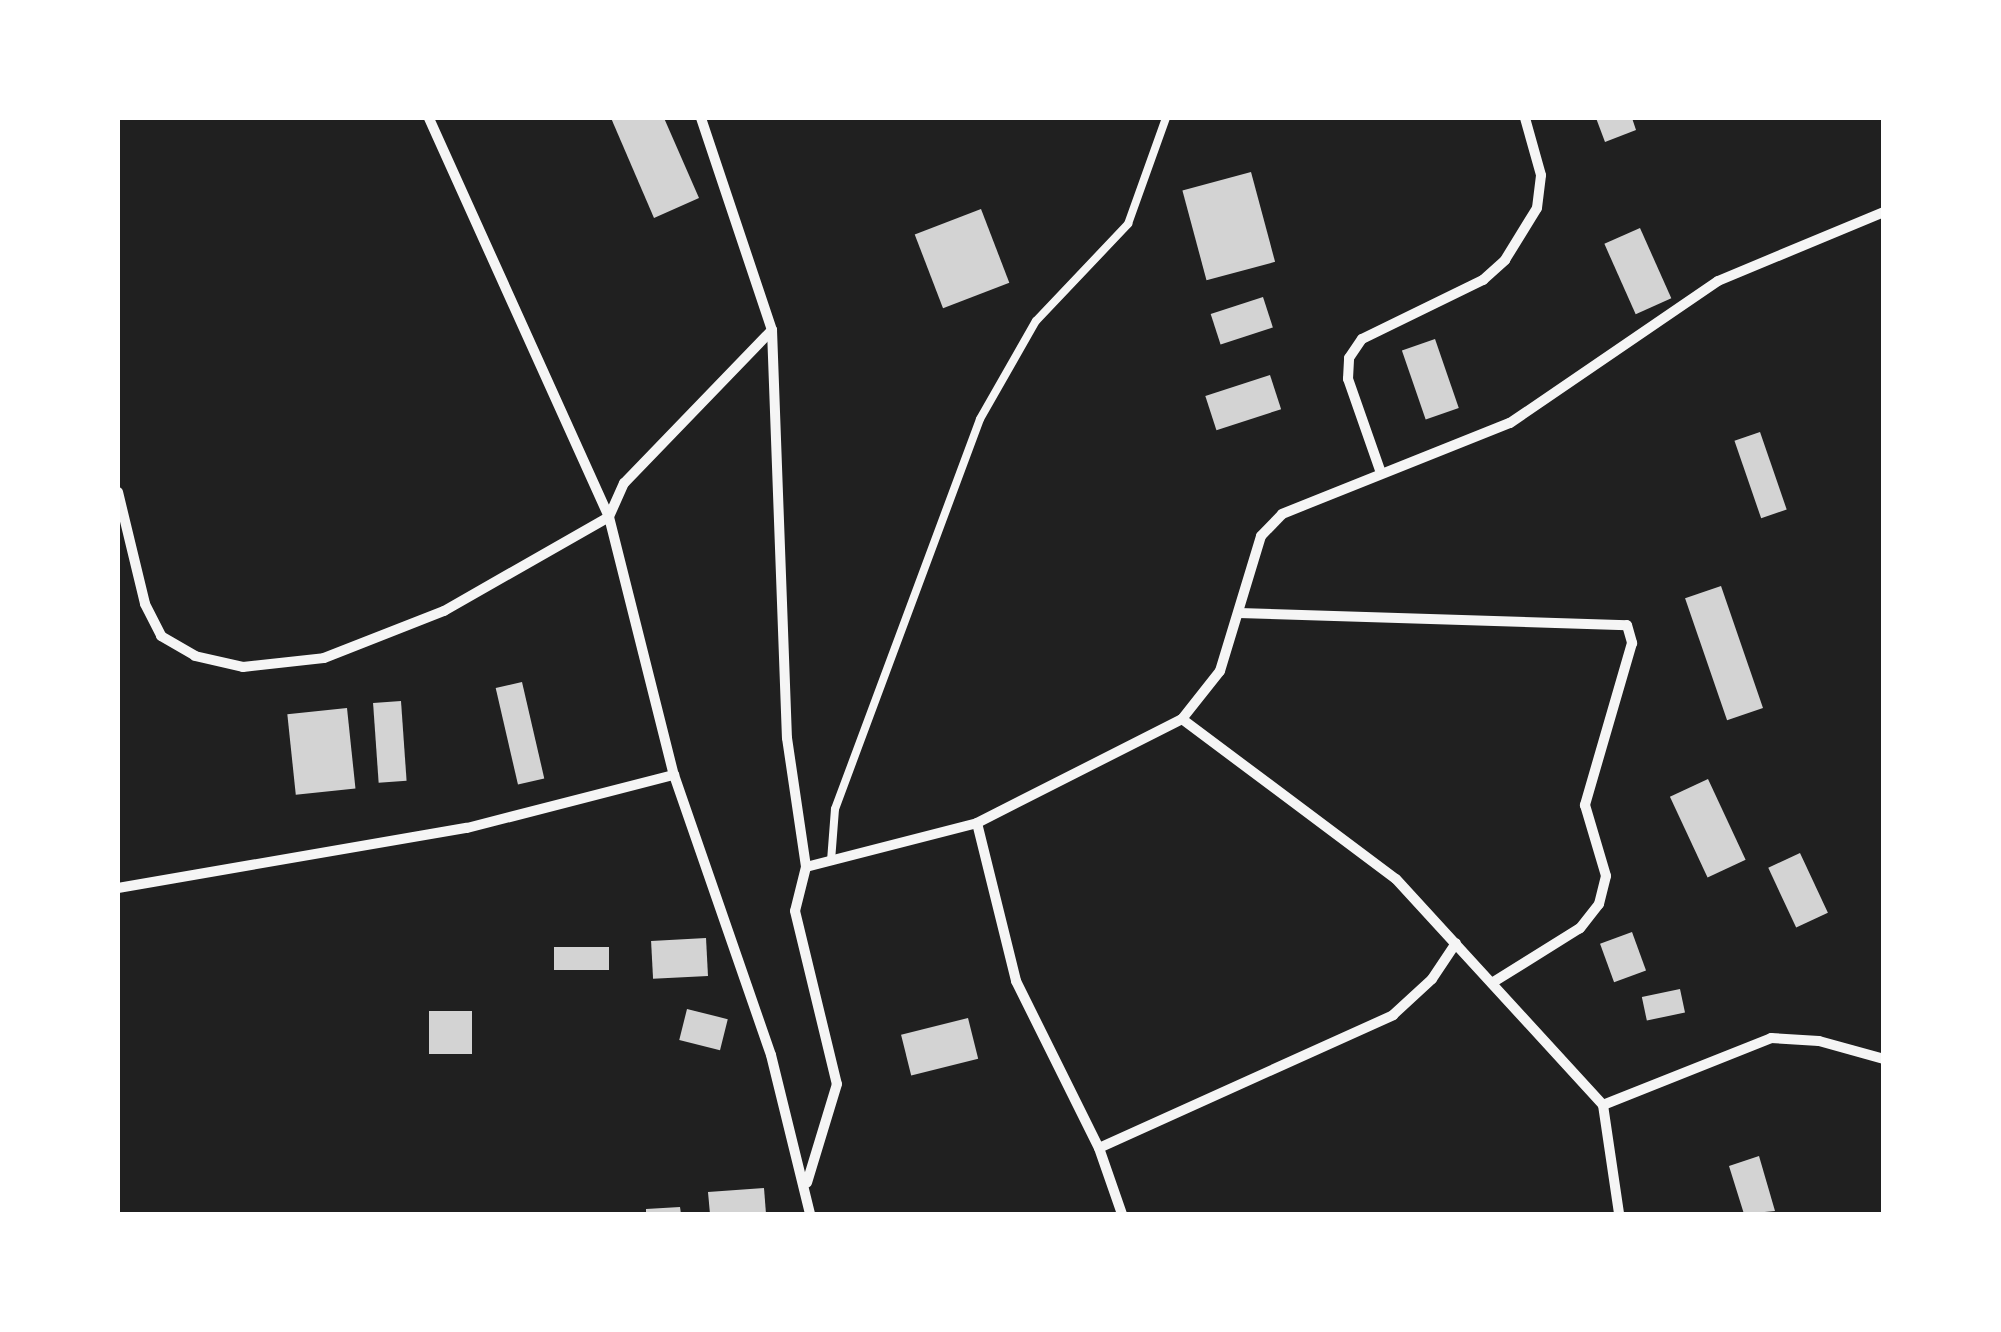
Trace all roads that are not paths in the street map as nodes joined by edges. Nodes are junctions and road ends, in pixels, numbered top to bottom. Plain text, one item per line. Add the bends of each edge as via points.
1 (428, 118) edge
2 (701, 118) edge
3 (1166, 118) edge
4 (1525, 118) edge
5 (1884, 212) edge
6 (772, 330) junction
7 (1381, 473) junction
8 (118, 492) edge
9 (609, 517) junction
10 (1239, 613) junction
11 (1182, 719) junction
12 (674, 776) junction
13 (977, 824) junction
14 (831, 860) junction
15 (806, 867) junction
16 (118, 888) edge
17 (1456, 943) junction
18 (1492, 983) junction
19 (1884, 1059) edge
20 (1603, 1105) junction
21 (1099, 1148) junction
22 (806, 1183) junction
23 (810, 1214) edge
24 (1122, 1214) edge
25 (1620, 1214) edge

1 - 9 street
2 - 6 street
3 - 14 lane via 1128,224 1036,321 980,419 835,809
4 - 7 street via 1541,175 1537,208 1505,260 1482,280 1362,340 1349,358 1348,379
5 - 7 street via 1718,281 1510,423
6 - 9 street via 624,483
6 - 15 street via 787,738
7 - 10 street via 1282,514 1261,536
8 - 9 street via 145,604 161,636 195,656 243,667 324,658 444,611
9 - 12 street
10 - 11 street via 1220,671
10 - 18 street via 1627,625 1632,643 1586,804 1606,876 1598,904 1580,928
11 - 13 street
11 - 17 street via 1396,879
12 - 16 street via 467,828
12 - 22 street via 771,1054
13 - 14 street
13 - 21 street via 1016,981
14 - 15 street
15 - 22 street via 795,911 837,1084
17 - 18 street
17 - 21 street via 1432,979 1393,1015
18 - 20 street
19 - 20 street via 1819,1041 1770,1038
20 - 25 street
21 - 24 street
22 - 23 street

